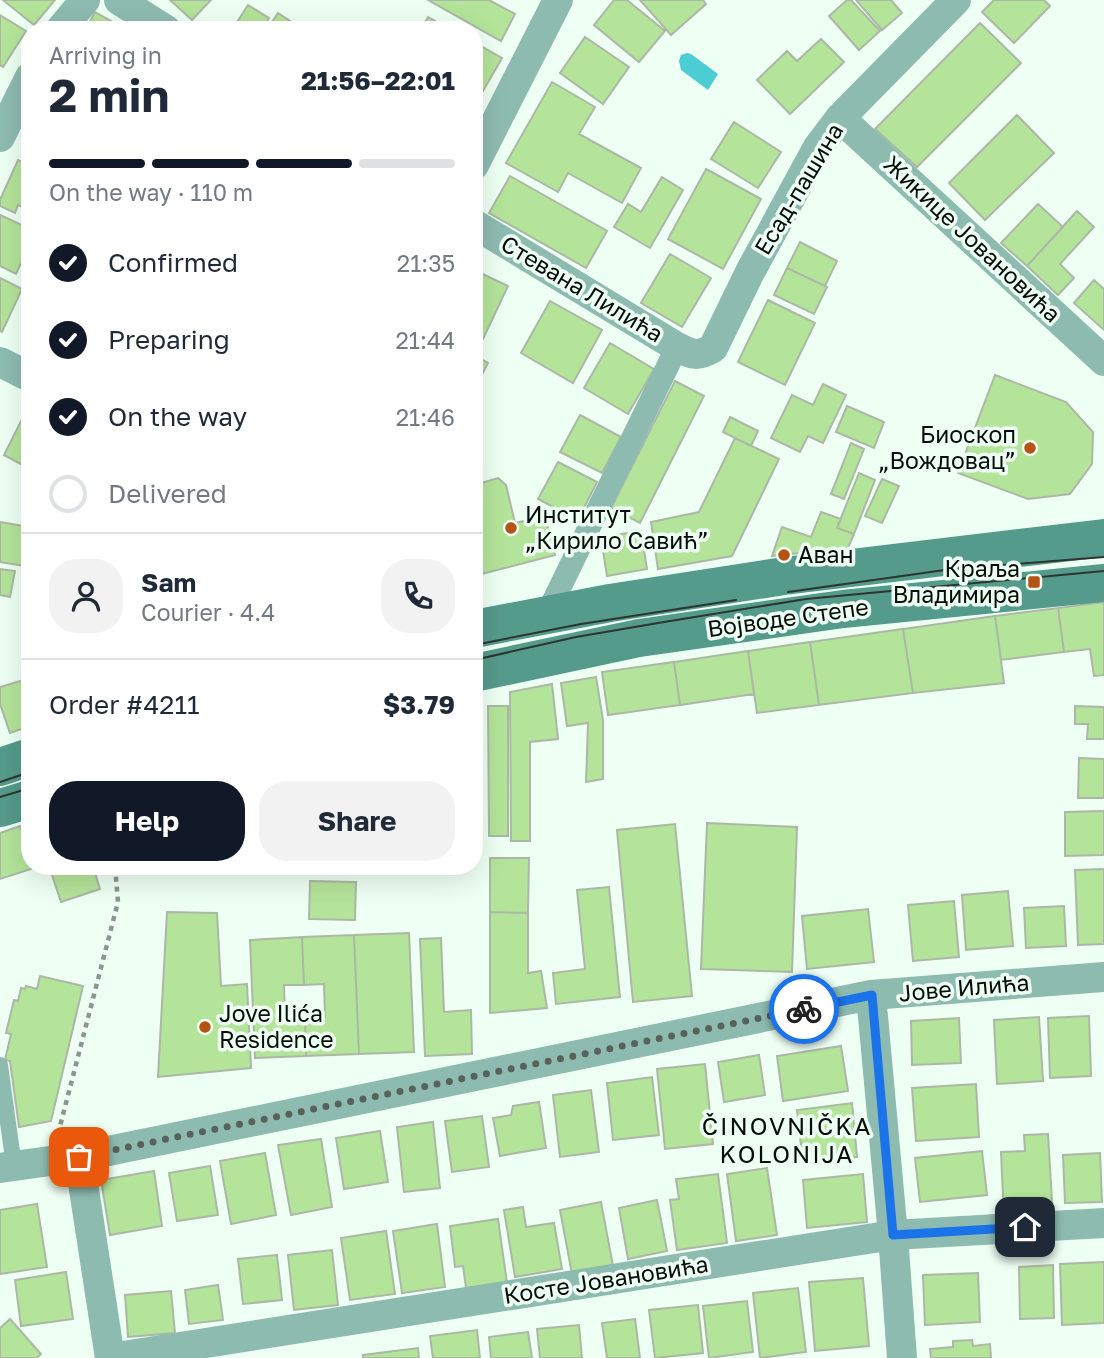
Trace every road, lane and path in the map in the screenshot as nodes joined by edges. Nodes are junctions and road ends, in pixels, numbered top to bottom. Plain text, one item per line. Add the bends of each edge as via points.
1 (85, 0) edge
2 (119, 0) edge
3 (557, 0) edge
4 (956, 0) edge
5 (68, 21) edge
6 (152, 21) edge
7 (21, 95) edge
8 (840, 118) junction
9 (0, 136) edge
10 (483, 147) edge
11 (483, 229) edge
12 (684, 350) junction
13 (1104, 360) edge
14 (0, 362) edge
15 (21, 372) edge
16 (1104, 538) edge
17 (1104, 583) edge
18 (545, 616) junction
19 (483, 627) edge
20 (483, 671) edge
21 (21, 760) edge
22 (0, 767) edge
23 (21, 802) edge
24 (0, 808) edge
25 (116, 875) edge
26 (1104, 977) edge
27 (872, 995) junction
28 (0, 1065) edge
29 (65, 1159) junction
30 (7, 1167) edge
31 (1104, 1223) edge
32 (893, 1235) junction
33 (110, 1358) edge
34 (902, 1358) edge

1 - 5 street
2 - 6 street
3 - 10 street
4 - 8 street, Есад-пашина
7 - 9 street
8 - 12 street, Есад-пашина via 800,177 713,348 702,354
8 - 13 street, Жикице Јовановића
11 - 12 street, Стевана Лилића
12 - 18 street
14 - 15 street
16 - 18 main road, Војводе Степе via 784,576
17 - 20 main road, Војводе Степе via 843,609 639,638
18 - 19 main road, Војводе Степе
21 - 22 main road
23 - 24 main road
25 - 29 path via 118,902
26 - 27 street, Јове Илића
27 - 29 street, Јове Илића
27 - 32 street
28 - 30 lane
29 - 30 street, Јове Илића
29 - 33 street
31 - 32 street, Косте Јовановића
32 - 33 street, Косте Јовановића
32 - 34 street

